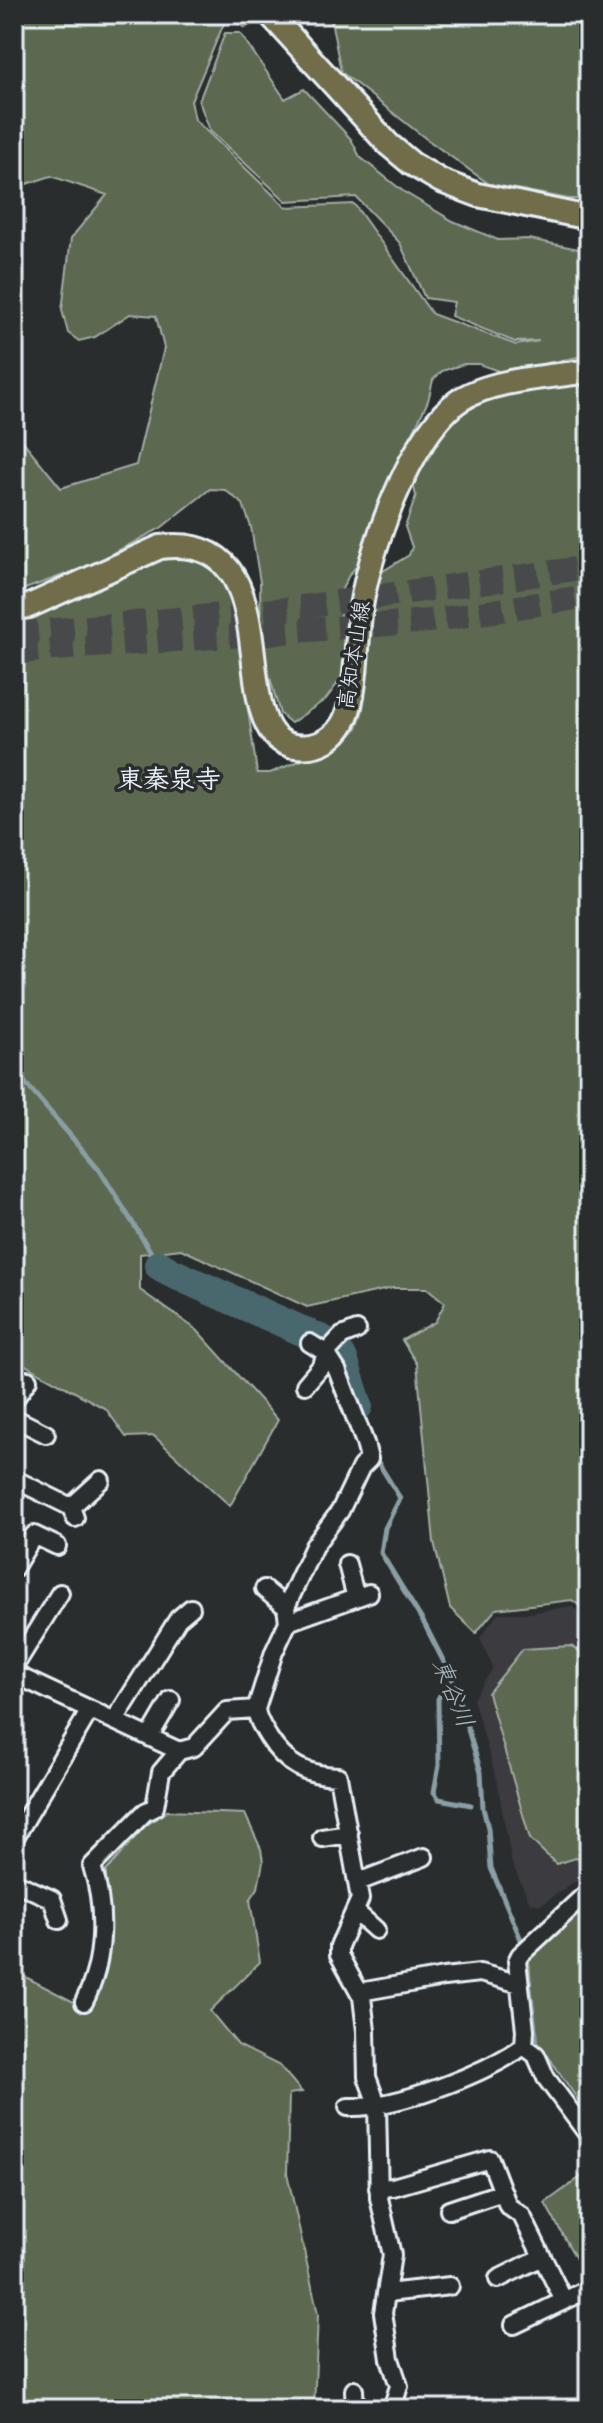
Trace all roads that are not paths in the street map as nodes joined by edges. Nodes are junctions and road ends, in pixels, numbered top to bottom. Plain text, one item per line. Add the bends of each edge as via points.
1 (270, 14) edge
2 (589, 218) edge
3 (589, 371) edge
4 (14, 608) edge
5 (357, 1330) dead end
6 (310, 1343) dead end
7 (331, 1348) junction
8 (28, 1380) dead end
9 (305, 1385) dead end
10 (14, 1400) edge
11 (14, 1418) edge
12 (46, 1434) dead end
13 (14, 1479) edge
14 (101, 1480) dead end
15 (57, 1546) dead end
16 (347, 1564) dead end
17 (14, 1568) edge
18 (264, 1589) dead end
19 (60, 1593) dead end
20 (191, 1608) dead end
21 (287, 1615) junction
22 (14, 1667) edge
23 (14, 1674) edge
24 (171, 1700) dead end
25 (256, 1709) junction
26 (90, 1710) junction
27 (115, 1720) junction
28 (150, 1736) junction
29 (179, 1751) junction
30 (349, 1834) junction
31 (322, 1838) dead end
32 (14, 1839) edge
33 (424, 1857) dead end
34 (14, 1882) edge
35 (358, 1882) junction
36 (589, 1891) edge
37 (356, 1912) junction
38 (59, 1920) dead end
39 (376, 1930) dead end
40 (520, 1984) junction
41 (360, 1992) junction
42 (84, 2002) dead end
43 (524, 2046) junction
44 (377, 2104) junction
45 (348, 2107) dead end
46 (589, 2136) edge
47 (378, 2188) junction
48 (503, 2192) junction
49 (449, 2210) dead end
50 (542, 2257) junction
51 (498, 2279) dead end
52 (450, 2286) dead end
53 (387, 2293) junction
54 (514, 2325) dead end
55 (354, 2390) dead end
56 (355, 2409) edge
57 (385, 2409) edge
58 (392, 2409) edge

1 - 2 main road via 412,164 478,195
3 - 4 main road, 高知本山線 via 470,394 434,425 397,493 372,557 346,716 324,742 289,743 262,718 243,597 235,576 203,548 160,547
5 - 7 street
6 - 7 street
7 - 9 street
7 - 21 street via 369,1459 314,1546
8 - 10 street
11 - 12 street
13 - 14 street via 73,1513
15 - 17 street via 34,1535
16 - 21 street via 362,1596
18 - 21 street
19 - 22 street
20 - 27 street via 178,1619
21 - 25 street
23 - 26 street
24 - 28 street
25 - 29 street via 227,1711 194,1747
25 - 30 street via 286,1760 311,1773 338,1776
26 - 27 street
26 - 32 street
27 - 28 street
28 - 29 street
29 - 42 street via 161,1772 155,1807 92,1866 102,1901 99,1959
30 - 31 street
30 - 35 street
33 - 35 street
34 - 38 street via 52,1899
35 - 37 street
36 - 40 street via 520,1955
37 - 39 street
37 - 41 street via 339,1955
40 - 41 street via 480,1973
40 - 43 street
41 - 44 street via 367,2077
43 - 44 street via 449,2085
43 - 46 street via 536,2055 546,2078
44 - 45 street
44 - 47 street
47 - 48 street via 490,2159
47 - 53 street via 392,2255
48 - 49 street
48 - 50 street
50 - 51 street
50 - 54 street via 572,2297
52 - 53 street
53 - 58 street via 383,2313 399,2386
55 - 56 street
57 - 58 street

